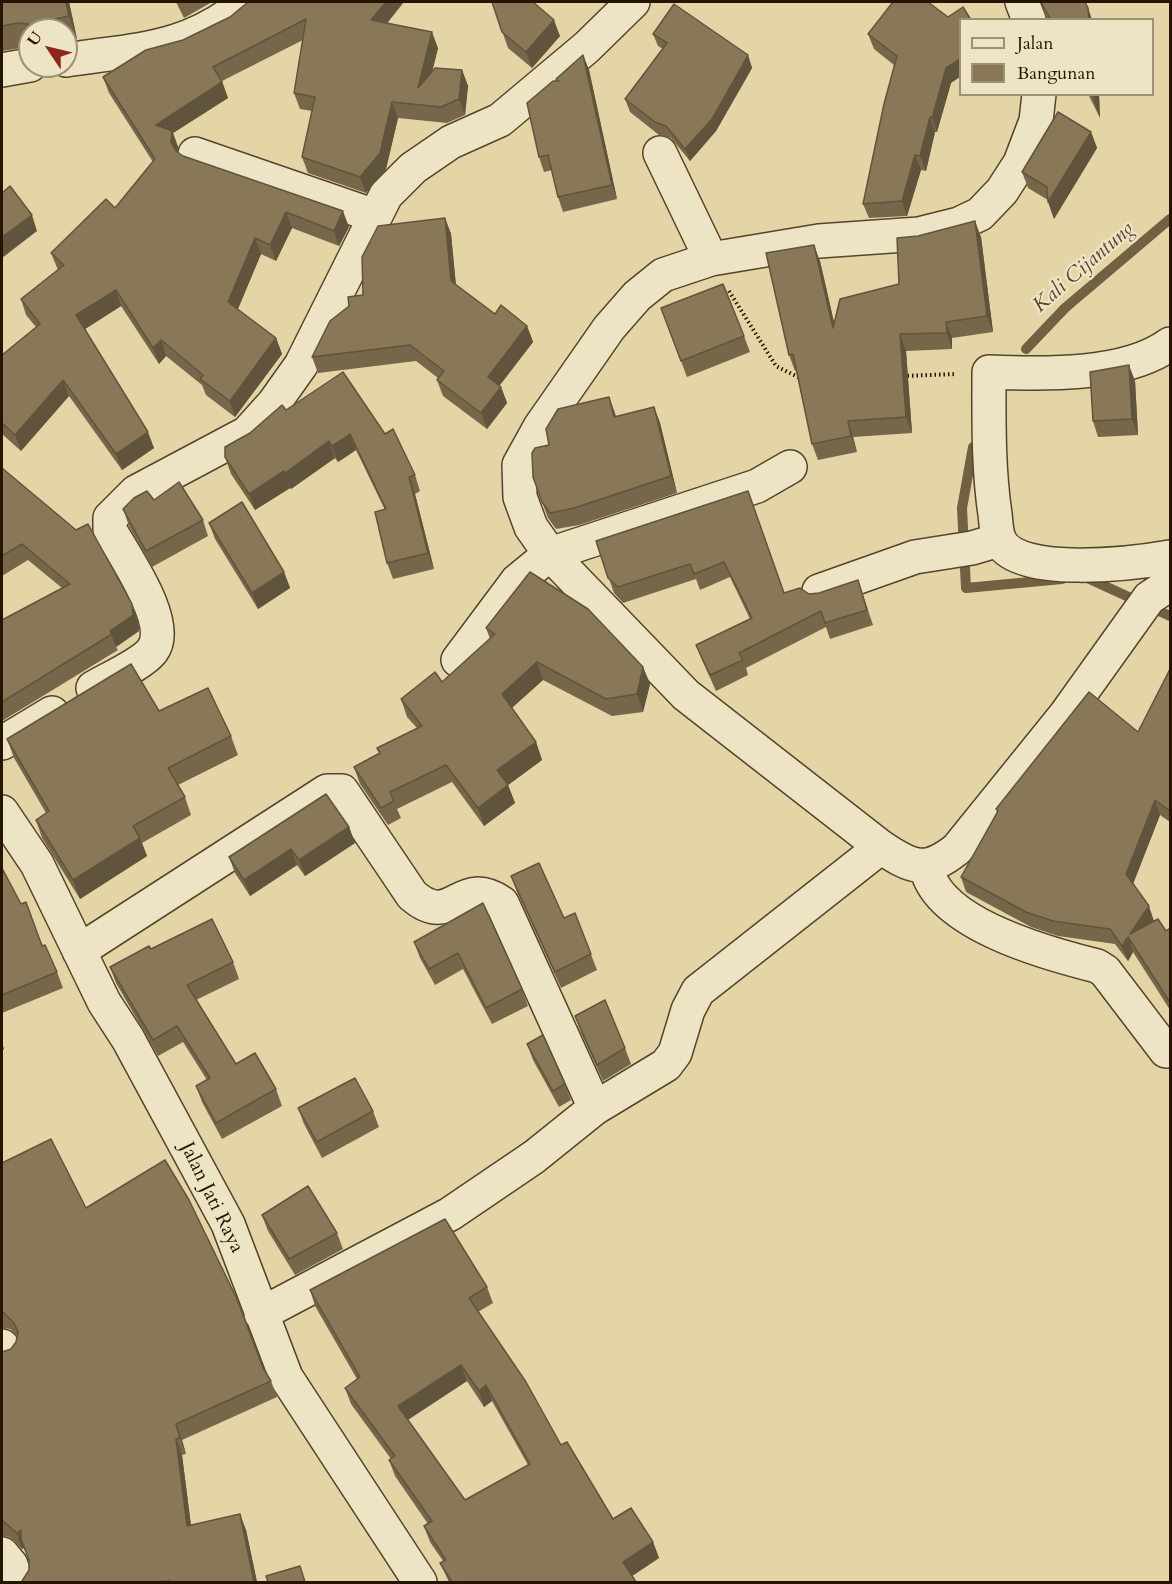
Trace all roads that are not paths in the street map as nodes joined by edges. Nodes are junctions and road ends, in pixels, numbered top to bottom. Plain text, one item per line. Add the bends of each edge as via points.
1 (246, 2) edge
2 (633, 2) edge
3 (1022, 2) edge
4 (1028, 18) edge
5 (78, 58) edge
6 (18, 67) edge
7 (2, 70) edge
8 (1039, 96) edge
9 (660, 153) dead end
10 (195, 154) dead end
11 (375, 216) junction
12 (711, 259) junction
13 (1170, 344) edge
14 (790, 466) dead end
15 (986, 544) junction
16 (550, 554) junction
17 (1170, 557) edge
18 (819, 591) edge
19 (1150, 601) edge
20 (458, 660) dead end
21 (2, 743) edge
22 (2, 812) edge
23 (881, 847) junction
24 (926, 866) junction
25 (79, 951) junction
26 (1166, 1051) dead end
27 (595, 1108) junction
28 (261, 1314) junction
29 (2, 1554) edge
30 (17, 1582) edge
31 (420, 1582) edge

1 - 5 street via 189,39
2 - 11 street via 587,47 500,120 451,142 413,168 386,195
3 - 4 street
6 - 7 street
8 - 12 street via 1036,122 1020,163 1002,191 980,214 959,225 919,234 819,241
9 - 12 street
10 - 11 street
11 - 21 street via 302,365 274,403 247,433 136,492 110,518 110,530 156,614 159,637 151,652
12 - 16 street via 663,275 637,296 609,328 540,427 519,465 520,497 531,527
13 - 15 street via 1123,364 1056,375 989,372
14 - 16 street via 757,486
15 - 17 street via 1033,562 1142,562
15 - 18 street via 915,557
16 - 20 street via 517,581
16 - 23 street via 686,695
19 - 24 street via 1066,714 957,849
22 - 25 street, Jalan Jati Raya via 37,864
23 - 24 street via 904,863
23 - 27 street via 698,991 675,1053 666,1065
24 - 26 street via 938,891 972,918 1044,953 1105,971
25 - 27 street via 327,791 342,790 412,895 424,906 441,908 468,894 488,893 502,903
25 - 28 street, Jalan Jati Raya via 228,1224
27 - 28 street via 534,1157 450,1215
28 - 31 street, Jalan Jati Raya via 286,1377
29 - 30 street

